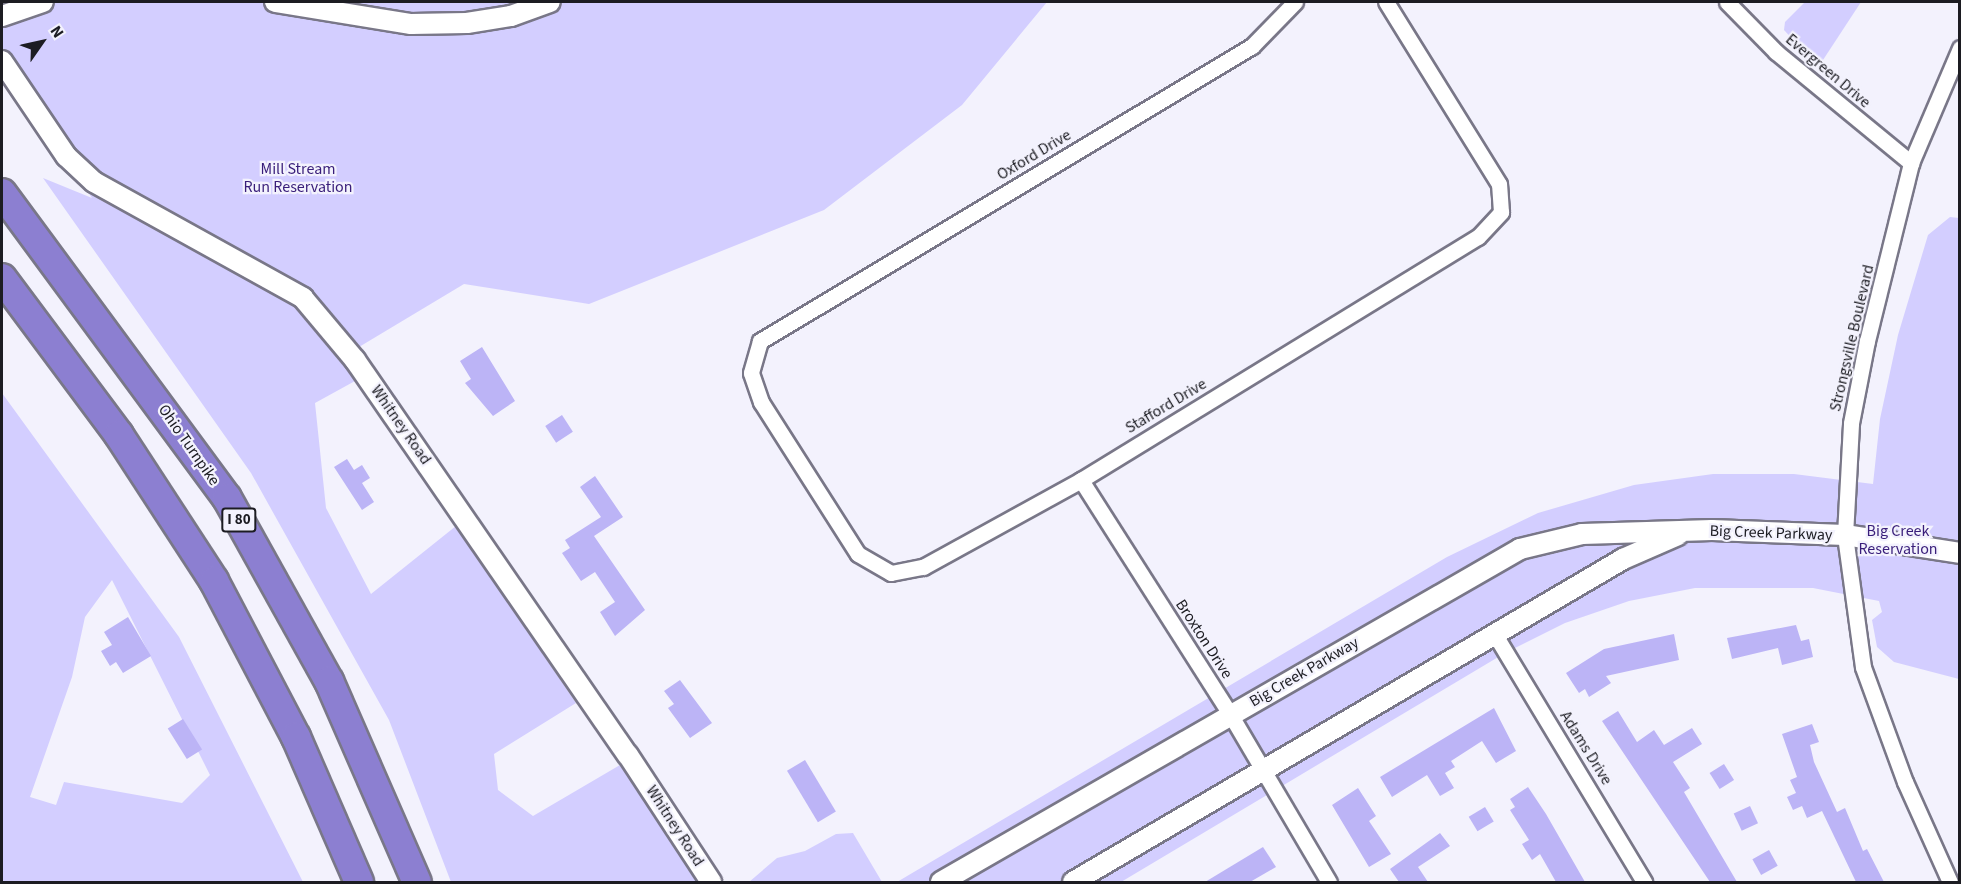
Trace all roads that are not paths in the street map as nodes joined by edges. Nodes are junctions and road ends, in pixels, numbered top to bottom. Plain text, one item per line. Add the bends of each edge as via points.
1 (43, 2) edge
2 (275, 2) edge
3 (550, 2) edge
4 (1295, 2) edge
5 (1386, 2) edge
6 (1727, 2) edge
7 (2, 16) edge
8 (1959, 48) edge
9 (2, 61) edge
10 (1911, 163) junction
11 (2, 193) edge
12 (2, 278) edge
13 (781, 328) joint
14 (1081, 480) junction
15 (1689, 531) junction
16 (1845, 535) junction
17 (1959, 553) edge
18 (1494, 633) junction
19 (1230, 714) junction
20 (1262, 767) junction
21 (359, 882) edge
22 (417, 882) edge
23 (711, 882) edge
24 (941, 882) edge
25 (1073, 882) edge
26 (1329, 882) edge
27 (1644, 882) edge
28 (1950, 882) edge

1 - 7 street
2 - 3 street via 434,24 511,16
4 - 13 street, Oxford Drive via 1252,46
5 - 14 street, Stafford Drive via 1499,184 1501,212 1478,237
6 - 10 street, Evergreen Drive via 1776,52
8 - 10 street, Strongsville Boulevard
9 - 23 street, Whitney Road via 66,156 94,182 303,298 356,360 635,764
10 - 16 street, Strongsville Boulevard via 1851,423
11 - 22 highway, Ohio Turnpike / I 80 via 227,498 328,681
12 - 21 highway via 119,435 214,581 296,736
13 - 14 street, Stafford Drive via 760,341 752,373 761,402 858,554 891,573 923,567
14 - 19 street, Broxton Drive
15 - 16 street, Big Creek Parkway
15 - 18 street, Big Creek Parkway via 1623,559
15 - 19 street, Big Creek Parkway via 1582,534 1520,549
16 - 17 street, Big Creek Parkway
16 - 28 street, Strongsville Boulevard via 1863,667 1905,782
18 - 20 street, Big Creek Parkway
18 - 27 street, Adams Drive
19 - 20 street, Broxton Drive
19 - 24 street, Big Creek Parkway
20 - 25 street, Big Creek Parkway
20 - 26 street, Broxton Drive

